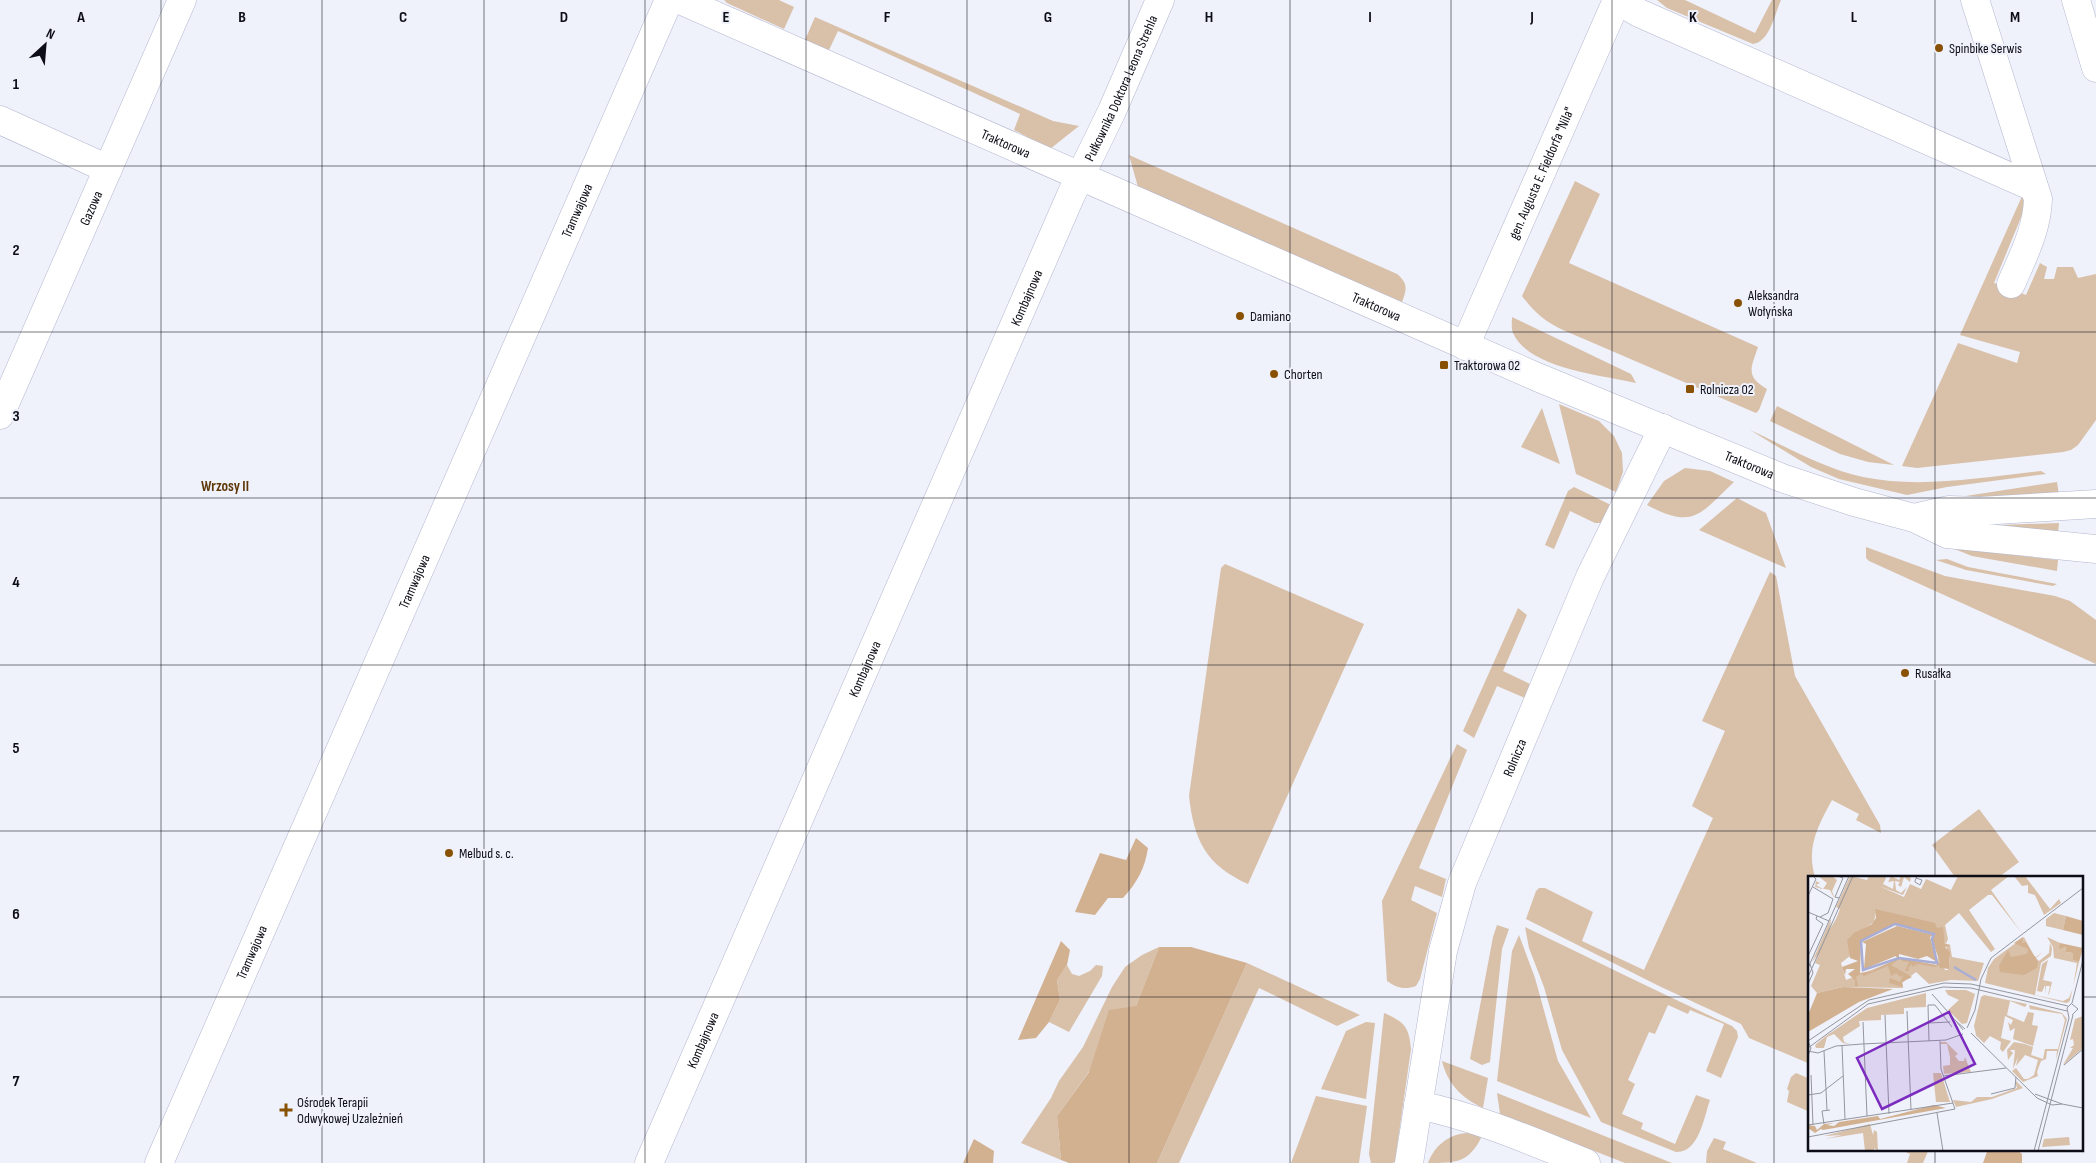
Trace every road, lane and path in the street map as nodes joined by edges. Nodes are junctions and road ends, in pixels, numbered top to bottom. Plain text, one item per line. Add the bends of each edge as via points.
1 (182, 0) edge
2 (670, 0) edge
3 (680, 0) edge
4 (1160, 0) edge
5 (1617, 0) edge
6 (1975, 0) edge
7 (2076, 0) edge
8 (2096, 68) edge
9 (0, 120) edge
10 (108, 169) junction
11 (1080, 176) junction
12 (2033, 187) junction
13 (2011, 284) dead end
14 (1465, 346) junction
15 (8, 374) edge
16 (0, 415) edge
17 (1663, 428) junction
18 (2096, 504) edge
19 (1914, 518) junction
20 (2096, 549) edge
21 (1418, 1105) junction
22 (159, 1163) edge
23 (649, 1163) edge
24 (1409, 1163) edge
25 (1586, 1163) edge

1 - 10 street, Gazowa
2 - 22 street, Tramwajowa
3 - 11 street, Traktorowa
4 - 11 street, Pułkownika Doktora Leona Strehla
5 - 12 street via 1639,13
5 - 14 street, gen. Augusta E. Fieldorfa "Nila"
6 - 12 street
7 - 8 street
9 - 10 street
10 - 15 street, Gazowa
11 - 14 street, Traktorowa
11 - 23 street, Kombajnowa
12 - 13 street via 2038,199 2038,215
14 - 17 street, Traktorowa
15 - 16 street, Gazowa
17 - 19 street, Traktorowa via 1782,478
17 - 21 street, Rolnicza via 1590,577 1462,883 1443,950
18 - 19 street, Traktorowa via 1949,510
19 - 20 street via 1947,534
21 - 24 street, Rolnicza
21 - 25 street via 1488,1124

